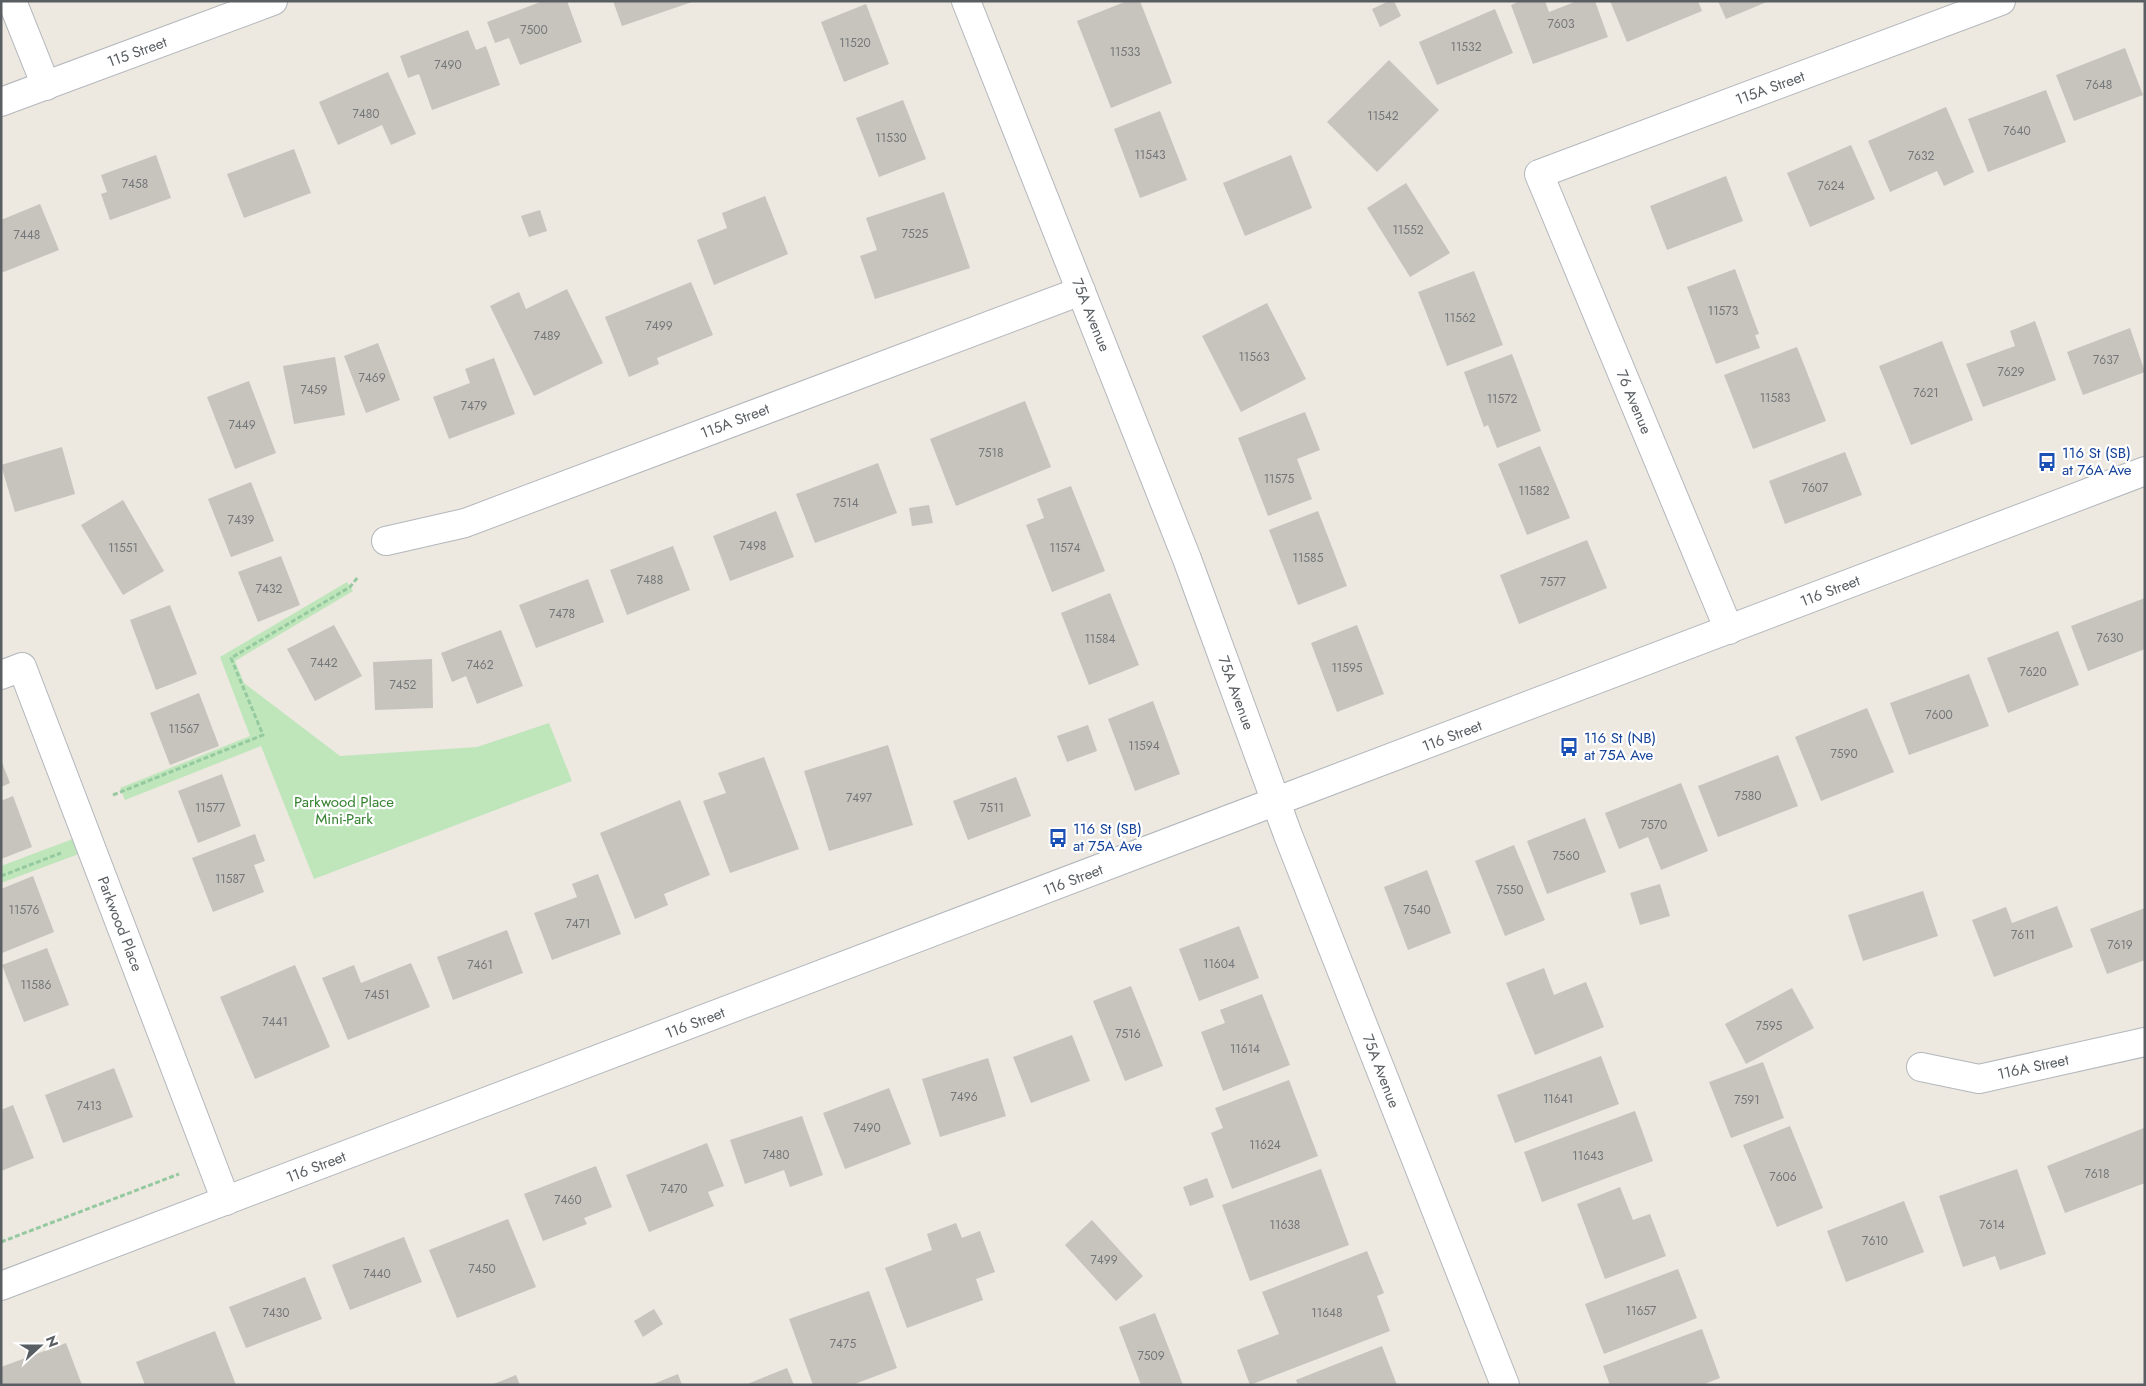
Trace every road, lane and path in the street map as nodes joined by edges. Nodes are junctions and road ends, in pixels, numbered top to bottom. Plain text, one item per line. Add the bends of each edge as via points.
1 (12, 1) edge
2 (273, 1) edge
3 (966, 1) edge
4 (2001, 1) edge
5 (46, 86) junction
6 (1, 102) edge
7 (1540, 174) joint
8 (1081, 291) junction
9 (2145, 471) edge
10 (386, 541) dead end
11 (358, 576) dead end
12 (1729, 630) junction
13 (1, 675) edge
14 (113, 795) dead end
15 (1276, 803) junction
16 (68, 850) dead end
17 (1, 876) edge
18 (2145, 1042) edge
19 (1922, 1067) dead end
20 (179, 1174) dead end
21 (226, 1201) junction
22 (1, 1242) edge
23 (1, 1286) edge
24 (1505, 1385) edge

1 - 5 street
2 - 5 street, 115 Street
3 - 8 street, 75A Avenue
4 - 7 street, 115A Street
5 - 6 street, 115 Street
7 - 12 street, 76 Avenue
8 - 10 street, 115A Street via 465,523
8 - 15 street, 75A Avenue via 1187,559
9 - 12 street, 116 Street
11 - 14 path via 350,587 230,658 263,735
12 - 15 street, 116 Street
13 - 21 street, Parkwood Place via 22,667
15 - 21 street, 116 Street
15 - 24 street, 75A Avenue
16 - 17 path
18 - 19 street, 116A Street via 1979,1079
20 - 22 path
21 - 23 street, 116 Street

